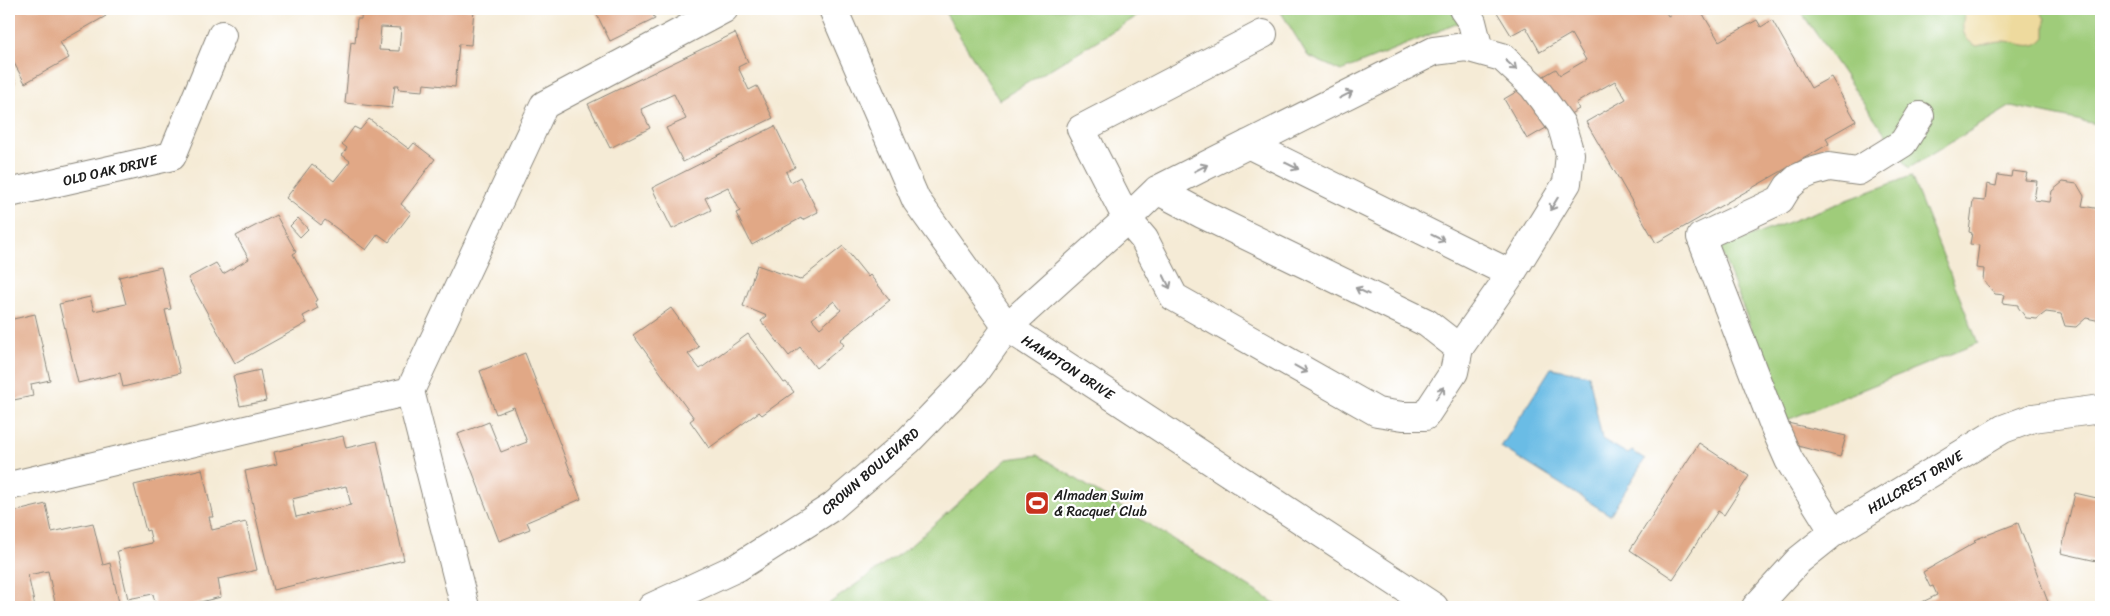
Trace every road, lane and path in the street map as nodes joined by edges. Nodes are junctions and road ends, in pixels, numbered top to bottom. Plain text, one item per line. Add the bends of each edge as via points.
1 (724, 9) edge
2 (833, 9) edge
3 (1463, 9) edge
4 (1263, 34) dead end
5 (222, 36) dead end
6 (1479, 50) junction
7 (1920, 116) dead end
8 (1248, 144) junction
9 (1157, 190) junction
10 (9, 193) edge
11 (1135, 229) junction
12 (1511, 274) junction
13 (1007, 327) junction
14 (1459, 348) junction
15 (410, 391) junction
16 (2101, 410) edge
17 (9, 486) edge
18 (1834, 532) junction
19 (465, 607) edge
20 (652, 607) edge
21 (1434, 607) edge
22 (1756, 607) edge

1 - 15 street via 544,105
2 - 13 street, HAMPTON DRIVE via 916,200
3 - 6 street via 1472,22
4 - 11 street via 1081,130
5 - 10 street, OLD OAK DRIVE via 172,156
8 -> 6 street, CROWN BOULEVARD via 1434,51 1466,47
6 -> 12 street, CROWN BOULEVARD via 1502,57 1534,86 1561,124 1570,154 1567,183
7 - 18 street via 1902,143 1858,171 1829,168 1811,172 1793,182 1780,200 1701,238 1785,452
9 -> 8 street, CROWN BOULEVARD
8 -> 12 street
9 - 11 street, CROWN BOULEVARD
14 -> 9 street via 1428,323
11 - 13 street, CROWN BOULEVARD
11 -> 14 street via 1174,297 1377,412 1425,416 1454,372
12 - 14 street, CROWN BOULEVARD
13 - 20 street, CROWN BOULEVARD via 974,373 915,435 832,507 738,567
13 - 21 street, HAMPTON DRIVE
15 - 17 street
15 - 19 street
16 - 18 street, HILLCREST DRIVE via 2033,418 2004,428
18 - 22 street, HILLCREST DRIVE via 1799,560

